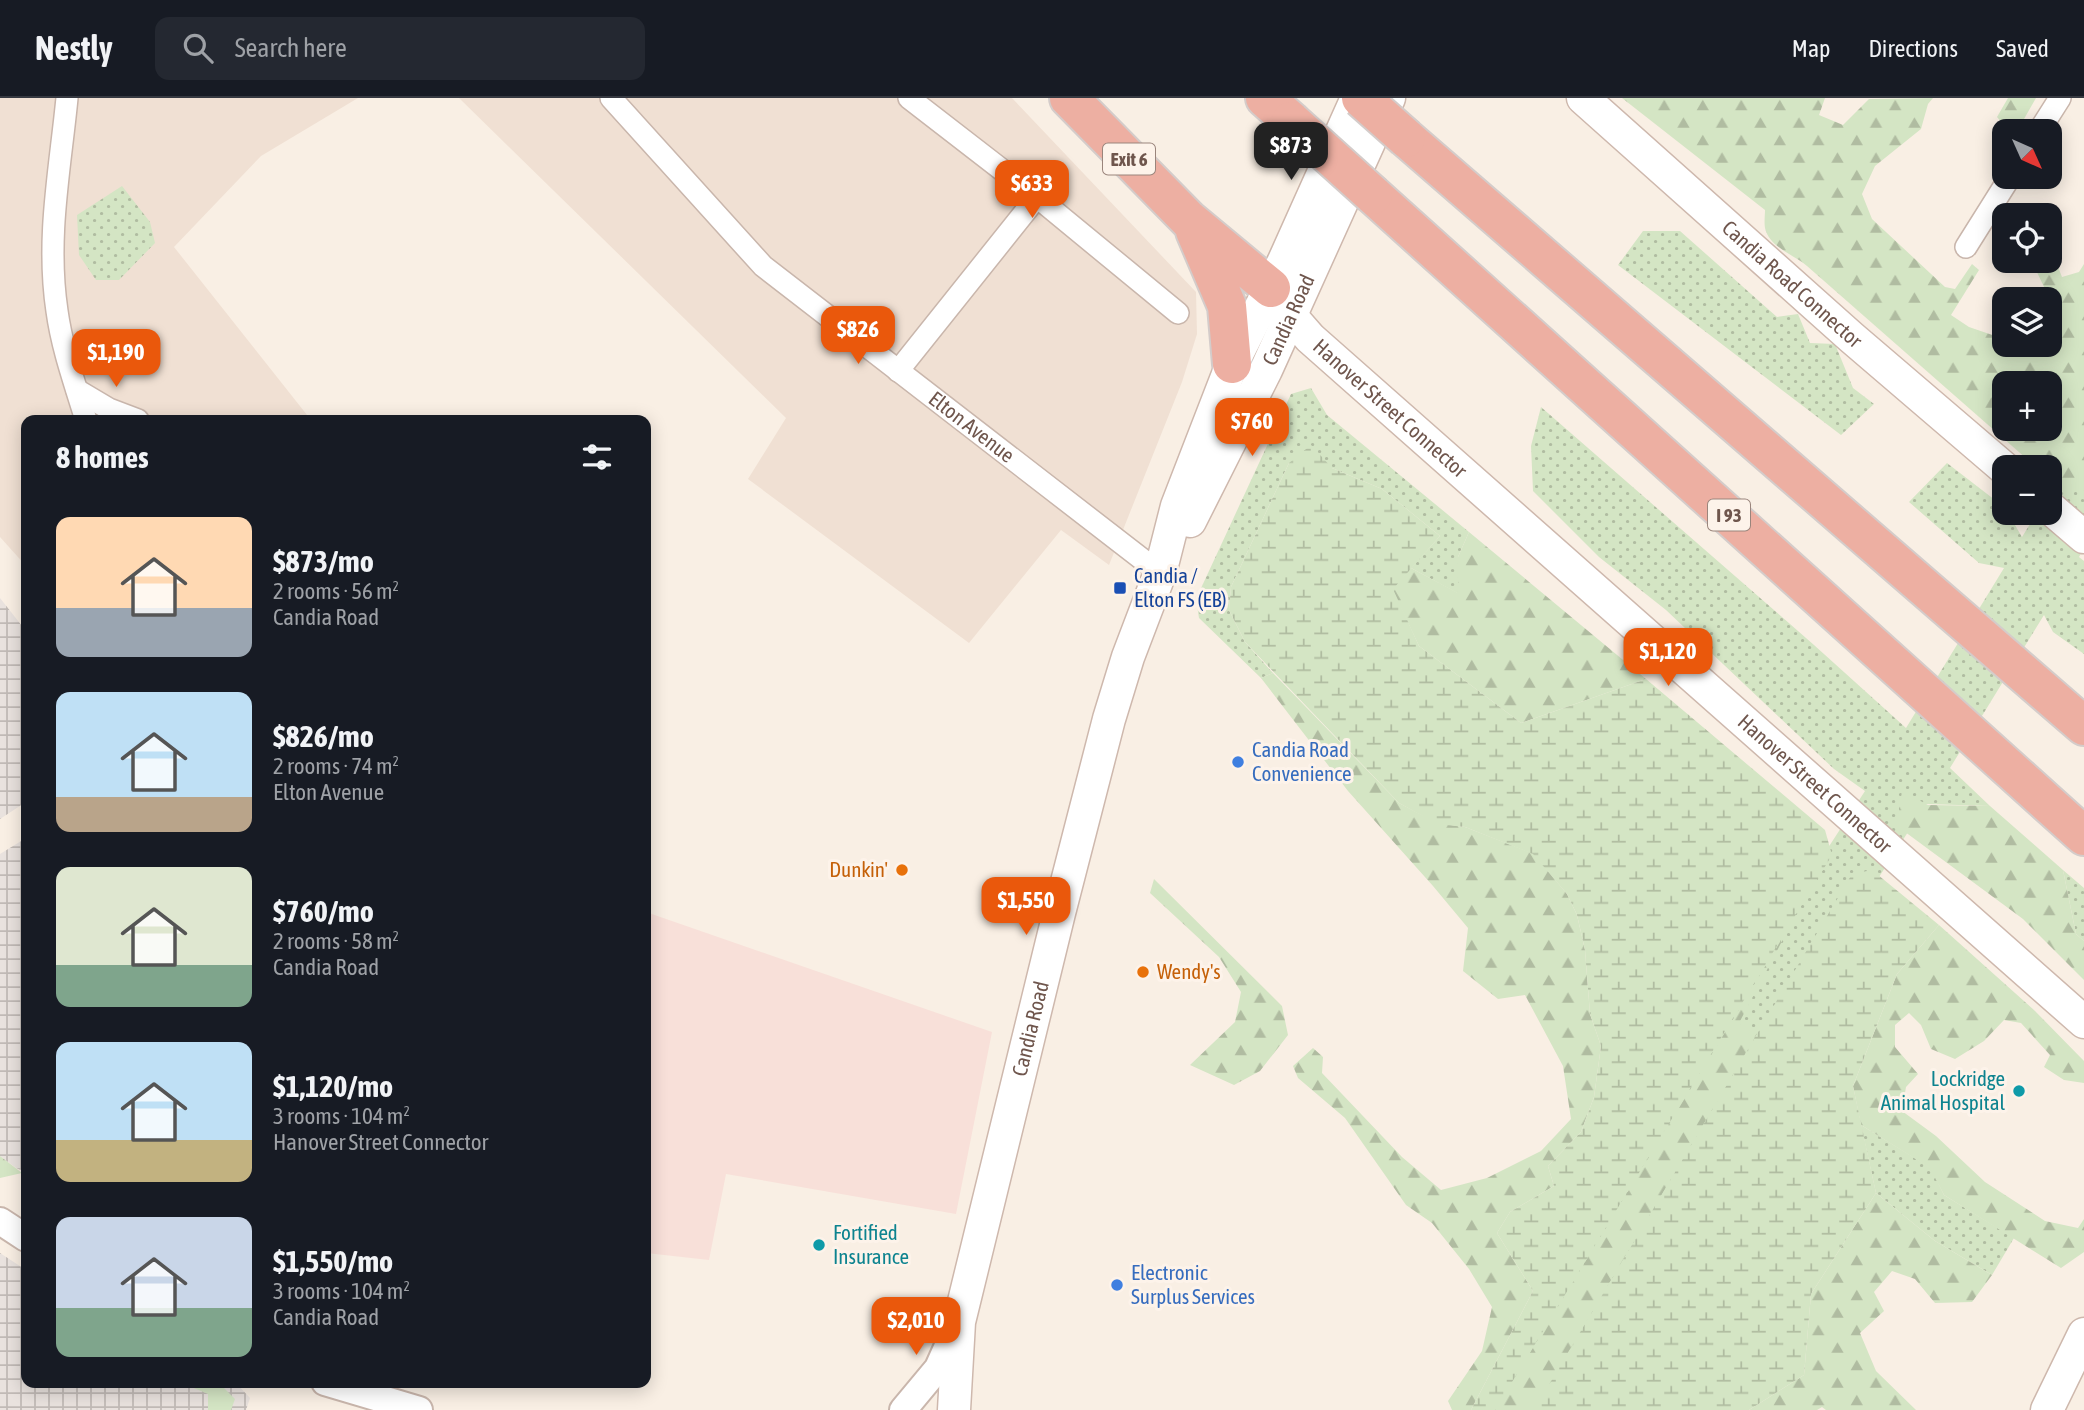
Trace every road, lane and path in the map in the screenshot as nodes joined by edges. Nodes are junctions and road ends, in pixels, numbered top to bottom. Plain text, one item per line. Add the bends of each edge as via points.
1 (66, 98) edge
2 (611, 98) edge
3 (909, 98) edge
4 (1069, 98) edge
5 (1359, 98) edge
6 (1389, 98) edge
7 (1583, 98) edge
8 (2060, 98) edge
9 (1278, 109) edge
10 (2047, 119) edge
11 (2002, 189) edge
12 (1037, 197) junction
13 (1189, 220) junction
14 (1966, 247) dead end
15 (1281, 302) junction
16 (1178, 313) dead end
17 (1232, 364) junction
18 (898, 371) junction
19 (77, 390) junction
20 (84, 415) edge
21 (125, 415) edge
22 (1992, 458) edge
23 (2062, 518) edge
24 (2084, 537) edge
25 (1160, 573) junction
26 (2084, 726) edge
27 (2084, 836) edge
28 (2084, 1022) edge
29 (0, 1221) edge
30 (21, 1235) edge
31 (959, 1322) junction
32 (2084, 1334) edge
33 (2084, 1359) edge
34 (345, 1388) edge
35 (2049, 1407) edge
36 (419, 1410) edge
37 (902, 1410) edge
38 (954, 1410) edge

1 - 19 street via 54,265 57,312
2 - 18 street, Elton Avenue via 763,266
3 - 12 street
4 - 13 highway, Exit 6
5 - 15 main road, Candia Road
5 - 26 highway, bridge
6 - 15 main road, Candia Road
7 - 22 main road, Candia Road Connector
8 - 10 street
9 - 27 highway, I 93, bridge
11 - 14 street
12 - 16 street
12 - 18 street
13 - 15 highway
13 - 17 highway via 1227,306
15 - 17 main road, Candia Road
15 - 25 main road, Candia Road via 1266,370 1195,514
15 - 28 main road, Hanover Street Connector via 1310,338
17 - 25 main road, Candia Road via 1177,506
18 - 25 street, Elton Avenue
19 - 20 street
19 - 21 street
23 - 24 main road
25 - 31 main road, Candia Road via 1109,719
29 - 30 street
31 - 37 street via 938,1368
31 - 38 main road, Candia Road
32 - 35 main road
33 - 35 main road
34 - 36 street

